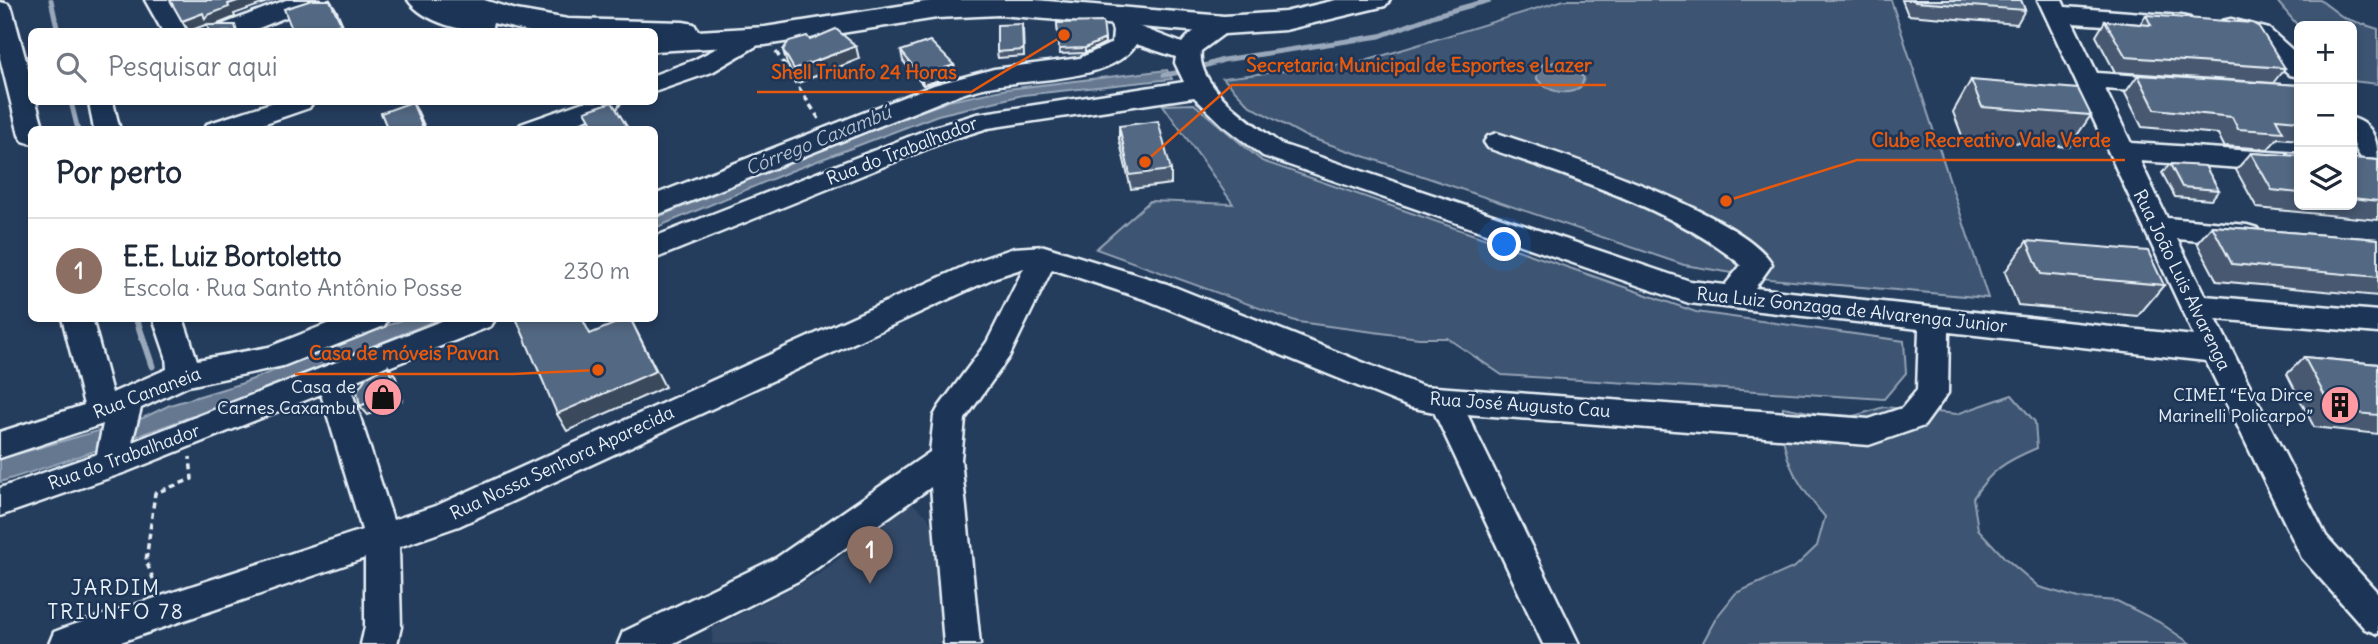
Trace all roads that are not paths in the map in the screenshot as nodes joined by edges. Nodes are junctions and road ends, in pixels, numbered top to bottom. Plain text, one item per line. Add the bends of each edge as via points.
1 (158, 0) edge
2 (308, 0) edge
3 (423, 0) edge
4 (458, 0) edge
5 (920, 0) edge
6 (1175, 0) edge
7 (1301, 0) edge
8 (1337, 0) edge
9 (1375, 0) edge
10 (995, 3) edge
11 (2053, 7) edge
12 (0, 9) edge
13 (1129, 16) edge
14 (1234, 19) junction
15 (173, 28) edge
16 (235, 28) edge
17 (493, 28) edge
18 (571, 28) edge
19 (658, 31) edge
20 (759, 36) junction
21 (658, 42) edge
22 (2294, 64) edge
23 (1192, 71) junction
24 (2087, 80) junction
25 (658, 83) edge
26 (2192, 88) edge
27 (102, 105) edge
28 (291, 105) edge
29 (599, 105) edge
30 (30, 126) edge
31 (106, 126) edge
32 (228, 126) edge
33 (541, 126) edge
34 (2357, 133) edge
35 (1497, 142) dead end
36 (2121, 151) junction
37 (2378, 159) edge
38 (2294, 163) edge
39 (2357, 167) edge
40 (2378, 169) edge
41 (658, 204) edge
42 (2157, 227) junction
43 (2270, 236) edge
44 (658, 247) edge
45 (1044, 256) junction
46 (1732, 297) junction
47 (2194, 306) junction
48 (1934, 319) junction
49 (79, 322) edge
50 (169, 322) edge
51 (364, 322) edge
52 (471, 322) edge
53 (2378, 322) edge
54 (2216, 350) junction
55 (183, 375) junction
56 (332, 379) junction
57 (1444, 399) junction
58 (114, 406) junction
59 (0, 445) edge
60 (946, 459) junction
61 (115, 462) junction
62 (0, 502) edge
63 (382, 539) junction
64 (2378, 618) edge
65 (151, 623) edge
66 (67, 644) edge
67 (379, 644) edge
68 (636, 644) edge
69 (962, 644) edge
70 (1561, 644) edge

1 - 15 street
2 - 16 street
3 - 17 main road
4 - 18 main road via 482,12
5 - 19 main road via 726,31
6 - 14 main road
7 - 14 main road
8 - 14 main road
9 - 14 main road via 1285,21
10 - 13 main road
10 - 20 main road
11 - 22 street via 2243,28 2260,33
11 - 24 street, Rua João Luis Alvarenga
12 - 30 street
13 - 14 main road
13 - 23 street
13 - 41 street via 1121,49 1105,58 979,80
14 - 23 street via 1195,43
20 - 21 main road
20 - 25 street via 704,66
23 - 44 street, Rua do Trabalhador via 940,134
23 - 46 street, Rua Luiz Gonzaga de Alvarenga Junior via 1218,106 1272,150 1689,292
24 - 26 street
24 - 36 street, Rua João Luis Alvarenga
27 - 31 street
28 - 32 street
29 - 33 street
34 - 37 street
35 - 46 street via 1670,208 1722,237 1758,264
36 - 38 street
36 - 42 street, Rua João Luis Alvarenga
39 - 40 street
42 - 43 street
42 - 47 street, Rua João Luis Alvarenga
45 - 57 street, Rua José Augusto Cau via 1157,292 1420,398
45 - 60 street via 998,349 950,416
45 - 63 street, Rua Nossa Senhora Aparecida via 1014,258 986,269 447,516
46 - 48 street, Rua Luiz Gonzaga de Alvarenga Junior
47 - 53 street
47 - 54 street, Rua João Luis Alvarenga
48 - 54 street, Rua Luiz Gonzaga de Alvarenga Junior
48 - 57 street, Rua José Augusto Cau via 1932,393 1913,417 1869,432
49 - 58 street
50 - 55 street
51 - 55 street, Rua Cananeia via 272,358
52 - 56 street, Rua do Trabalhador
54 - 64 street, Rua João Luis Alvarenga via 2314,547
55 - 58 street, Rua Cananeia
56 - 61 street, Rua do Trabalhador
56 - 63 street
57 - 70 street
58 - 59 street, Rua Cananeia
58 - 61 street via 118,427
60 - 68 street via 788,569
60 - 69 street
61 - 62 street, Rua do Trabalhador
63 - 65 street, Rua Nossa Senhora Aparecida
63 - 67 street via 383,627
65 - 66 street, Rua Nossa Senhora Aparecida

